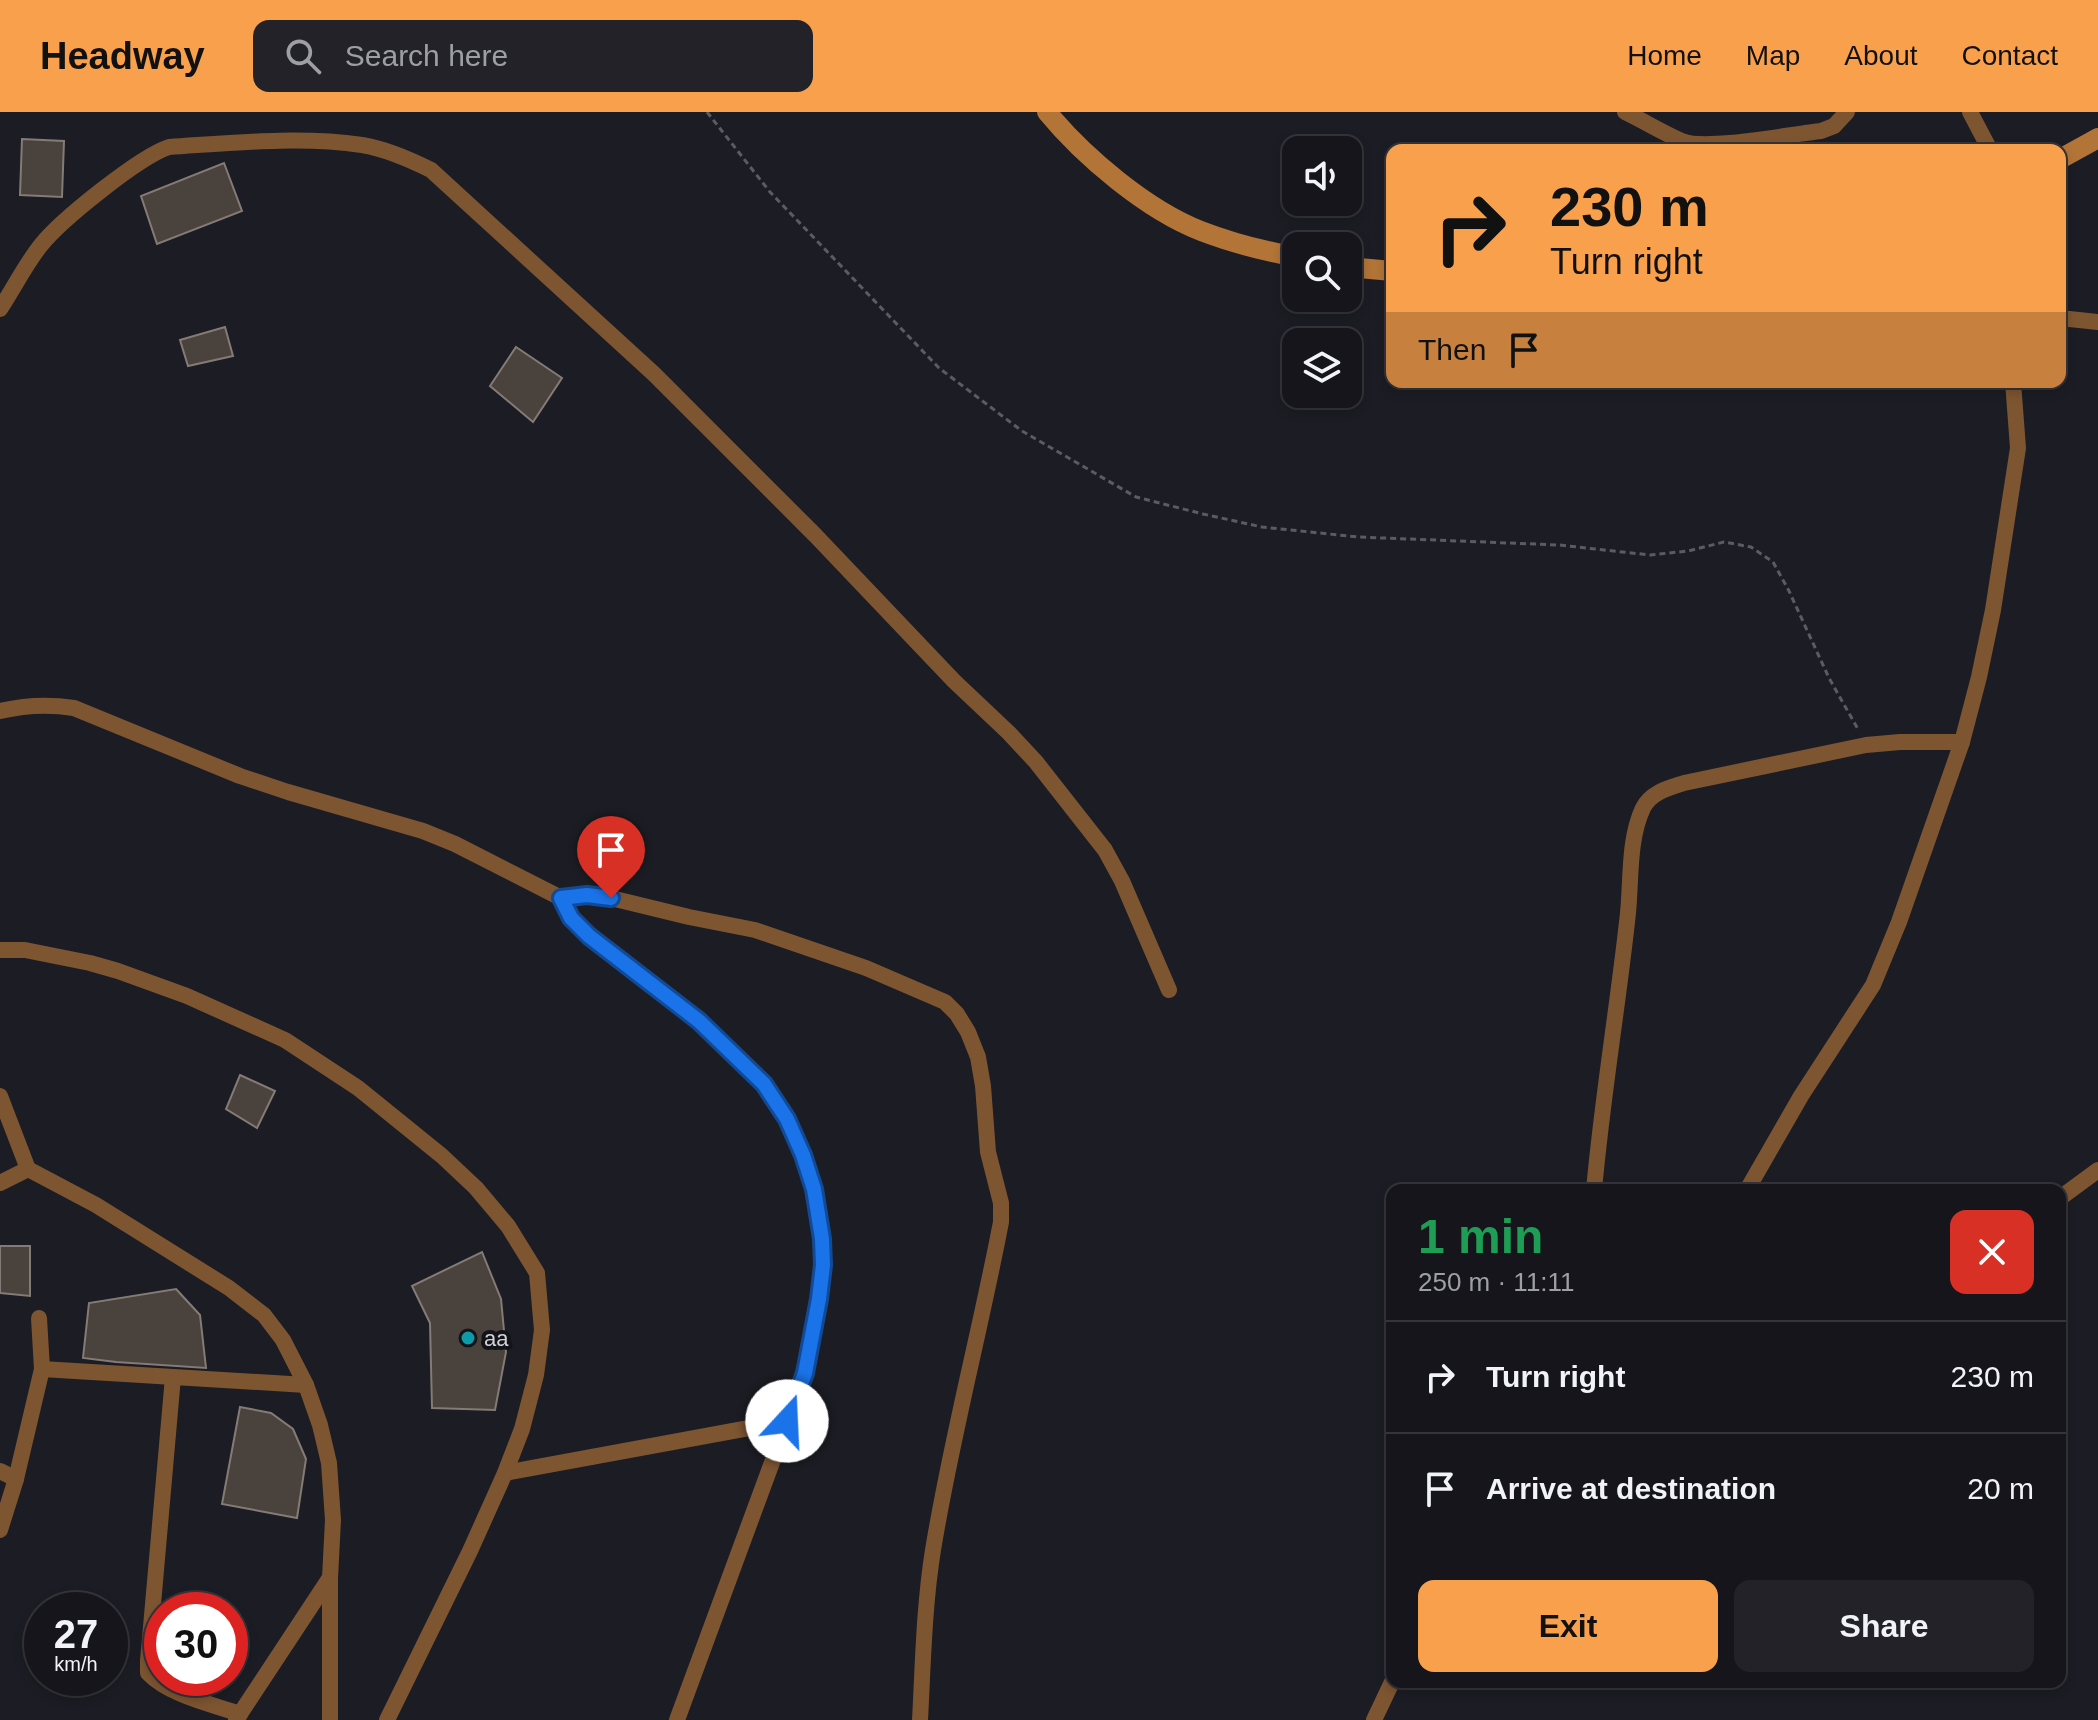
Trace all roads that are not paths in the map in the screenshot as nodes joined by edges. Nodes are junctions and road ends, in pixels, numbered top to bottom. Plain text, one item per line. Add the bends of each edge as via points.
1 (1047, 112) edge
2 (1625, 112) edge
3 (1847, 112) edge
4 (1970, 112) edge
5 (2098, 138) edge
6 (1987, 144) edge
7 (2066, 156) edge
8 (1282, 254) edge
9 (1362, 268) edge
10 (1386, 270) edge
11 (0, 309) edge
12 (2066, 319) edge
13 (2098, 322) edge
14 (2013, 388) edge
15 (0, 711) edge
16 (1962, 742) junction
17 (561, 898) junction
18 (0, 950) edge
19 (1169, 990) dead end
20 (0, 1096) edge
21 (28, 1169) junction
22 (2098, 1170) edge
23 (0, 1183) edge
24 (1595, 1184) edge
25 (1750, 1184) edge
26 (2066, 1194) edge
27 (39, 1318) dead end
28 (42, 1369) junction
29 (173, 1377) junction
30 (306, 1385) junction
31 (787, 1421) junction
32 (0, 1471) edge
33 (505, 1473) junction
34 (16, 1479) junction
35 (0, 1530) edge
36 (330, 1578) junction
37 (1389, 1688) edge
38 (238, 1717) edge
39 (330, 1720) edge
40 (387, 1720) edge
41 (677, 1720) edge
42 (920, 1720) edge
43 (1374, 1720) edge

1 - 8 main road via 1111,175 1164,211 1200,231
2 - 3 street via 1698,144 1821,131
4 - 6 street
5 - 7 main road
9 - 10 main road
11 - 19 street via 47,238 152,154 169,147 362,145 431,170 654,374 1036,762 1105,850
12 - 13 street
14 - 16 street via 2018,448 1993,610
15 - 17 street via 50,705 90,713 240,776 423,831
16 - 24 street via 1866,745 1684,783 1647,801 1633,854
16 - 25 street via 1873,985
17 - 31 street via 589,936 699,1021 764,1084 803,1155 814,1189 823,1265 805,1373
17 - 42 street via 611,898 755,930 822,952 945,1002 968,1032 978,1057 1001,1222 933,1554
18 - 33 street via 25,950 118,971 285,1040 358,1088 476,1188 526,1253 539,1288 542,1330 536,1375
20 - 21 street
21 - 23 street
21 - 30 street via 229,1288 264,1315
22 - 26 street
27 - 28 street
28 - 29 street
28 - 34 street
29 - 30 street
29 - 38 street via 148,1673 172,1690
30 - 36 street via 329,1463
31 - 33 street
31 - 41 street
32 - 34 street
33 - 40 street
34 - 35 street
36 - 38 street
36 - 39 street
37 - 43 street

